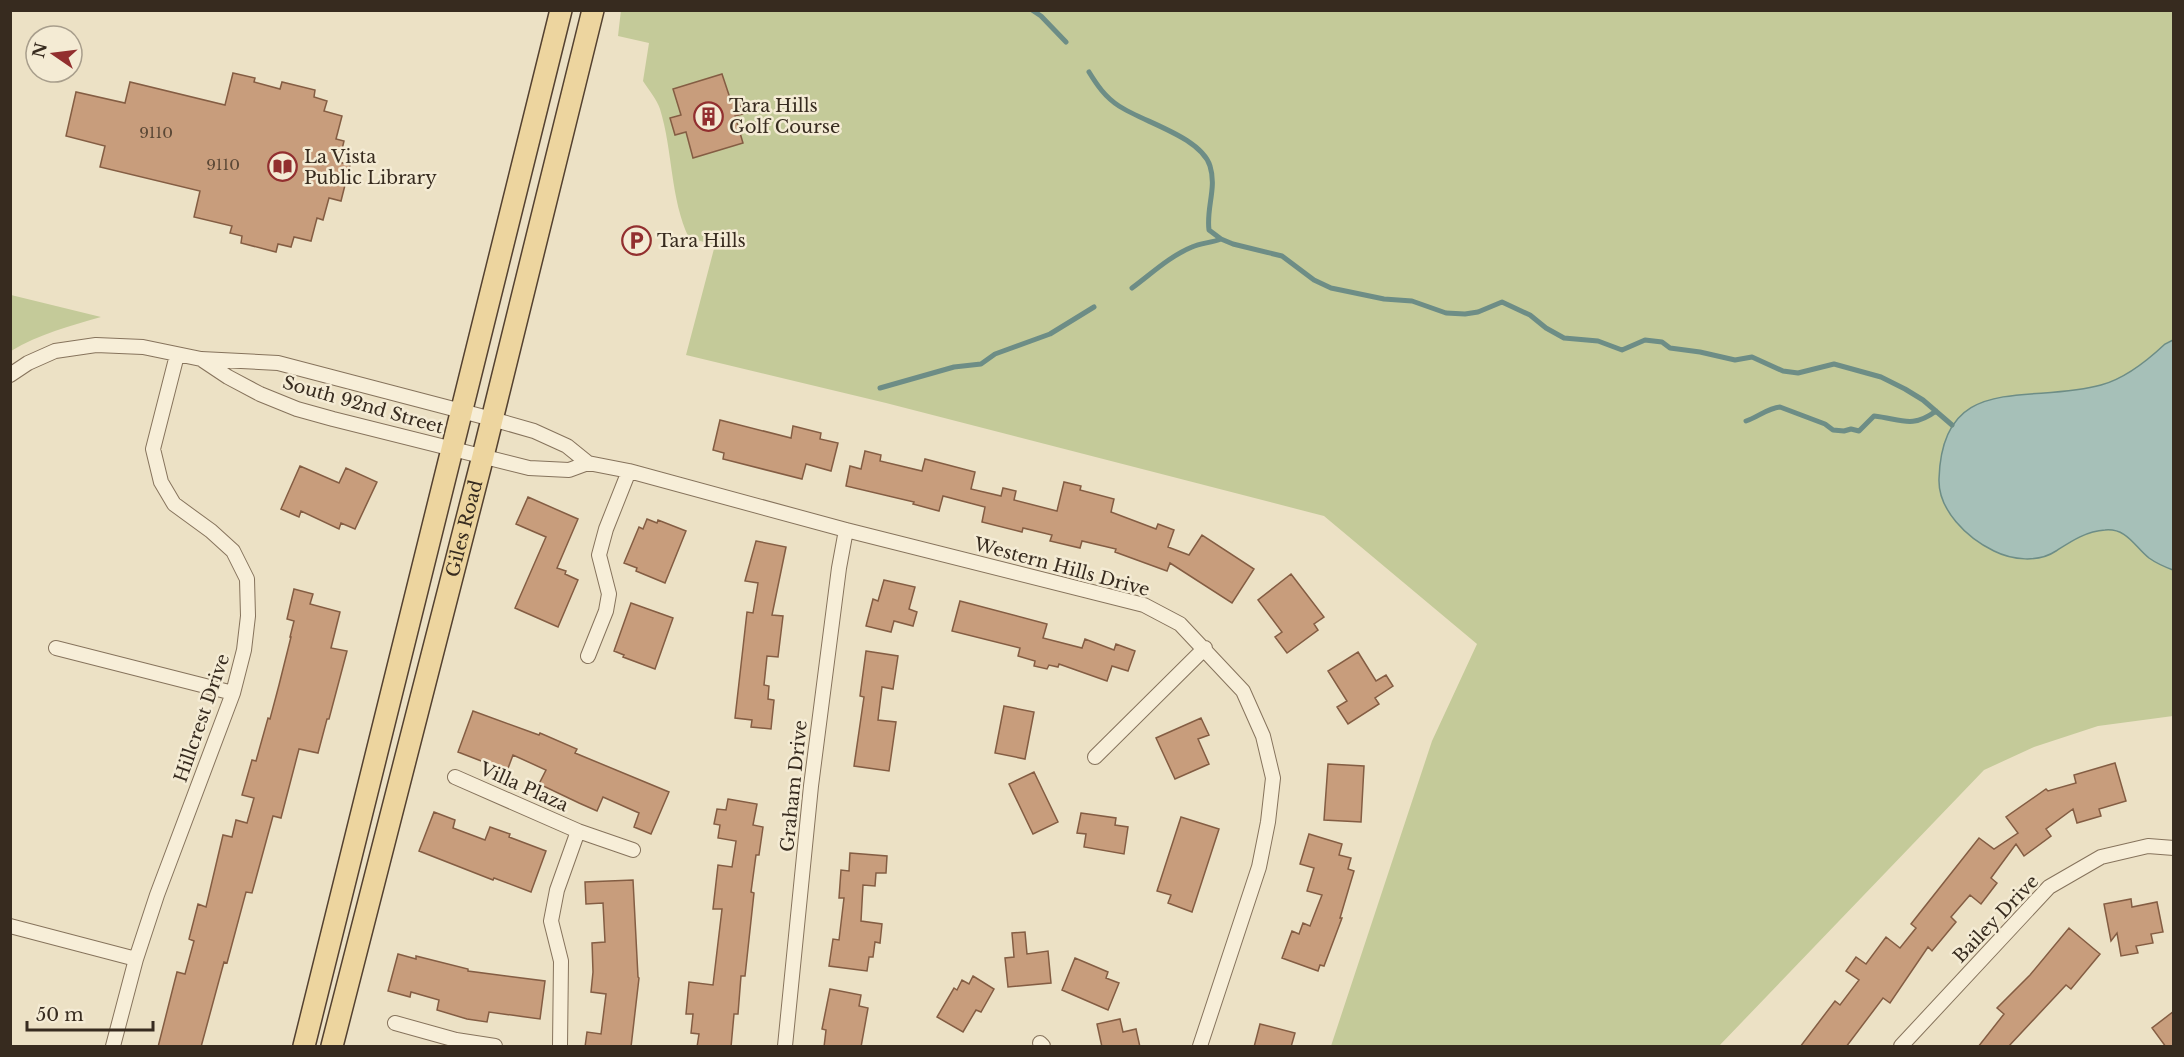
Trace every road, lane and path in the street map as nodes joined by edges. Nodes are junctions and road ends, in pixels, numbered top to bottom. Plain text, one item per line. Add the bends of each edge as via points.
1 (561, 10) edge
2 (593, 10) edge
3 (177, 355) junction
4 (201, 359) junction
5 (10, 375) edge
6 (462, 412) junction
7 (492, 419) junction
8 (453, 449) junction
9 (483, 456) junction
10 (588, 463) junction
11 (629, 471) junction
12 (846, 530) junction
13 (56, 648) dead end
14 (1205, 648) junction
15 (588, 656) dead end
16 (233, 693) junction
17 (1095, 757) dead end
18 (455, 777) dead end
19 (578, 831) junction
20 (2174, 848) edge
21 (633, 849) dead end
22 (10, 926) edge
23 (136, 959) junction
24 (395, 1023) dead end
25 (113, 1047) edge
26 (303, 1047) edge
27 (332, 1047) edge
28 (495, 1047) edge
29 (560, 1047) edge
30 (785, 1047) edge
31 (1200, 1047) edge
32 (1901, 1047) edge

1 - 6 main road, Giles Road
2 - 7 main road, Giles Road
3 - 4 street, South 92nd Street
3 - 5 street, South 92nd Street via 143,347 96,345 55,351
3 - 16 street, Hillcrest Drive via 153,449 161,482 174,504 233,551 247,579 246,639
4 - 6 street, South 92nd Street via 278,363
4 - 8 street, South 92nd Street via 228,377 297,409
6 - 7 street, Western Hills Drive
6 - 8 main road, Giles Road
7 - 9 main road, Giles Road
7 - 10 street, Western Hills Drive via 567,446
8 - 9 street, Western Hills Drive
8 - 26 main road, Giles Road
9 - 10 street, Western Hills Drive via 529,468 569,470
9 - 27 main road, Giles Road
10 - 11 street, Western Hills Drive
11 - 12 street, Western Hills Drive
11 - 15 street via 599,555 609,594
12 - 14 street, Western Hills Drive via 1144,605 1180,624
12 - 30 street, Graham Drive via 811,786
13 - 16 street
14 - 17 street
14 - 31 street, Western Hills Drive via 1242,691 1263,736 1273,778 1259,867
16 - 23 street, Hillcrest Drive
18 - 19 street, Villa Plaza
19 - 21 street, Villa Plaza
19 - 29 street, Villa Plaza via 556,890 551,921 561,961
20 - 32 street, Bailey Drive via 2148,846 2101,857 2049,887
22 - 23 street
23 - 25 street, Hillcrest Drive
24 - 28 street

